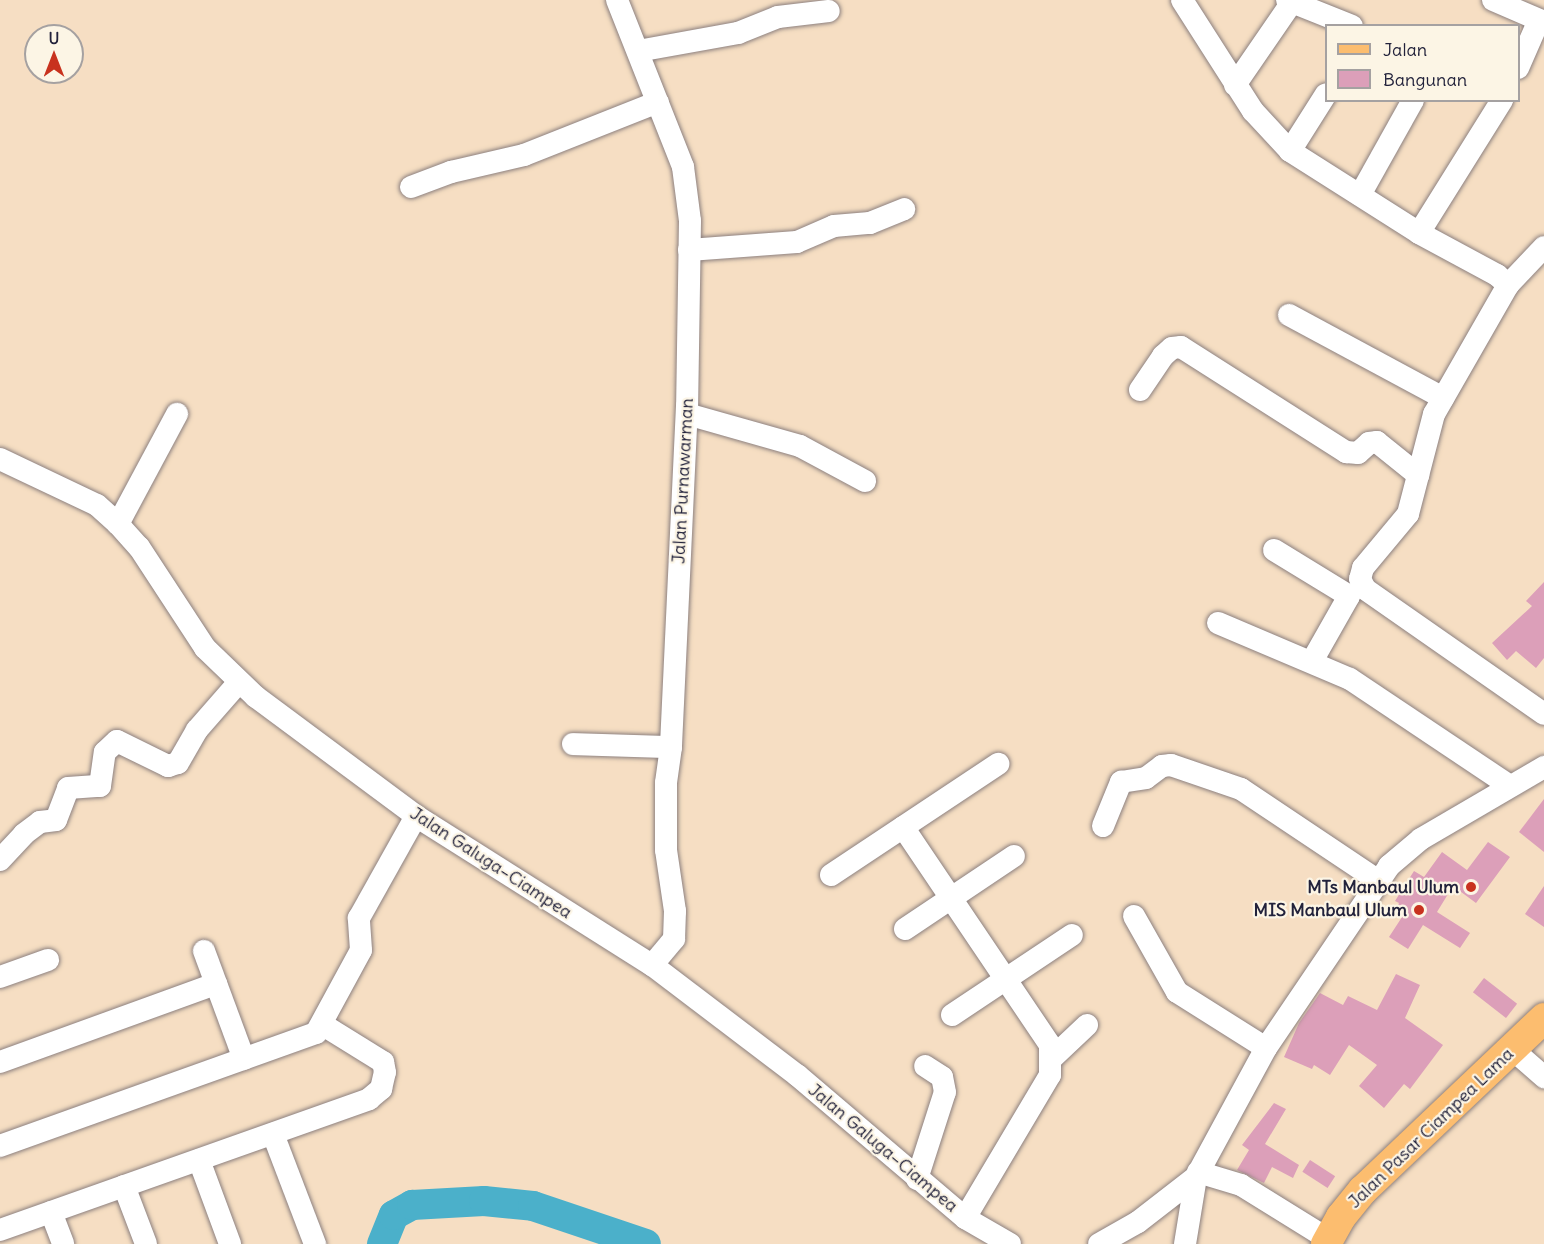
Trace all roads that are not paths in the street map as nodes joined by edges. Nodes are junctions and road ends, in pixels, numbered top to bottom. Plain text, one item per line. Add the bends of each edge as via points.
1 (616, 0) edge
2 (1493, 0) edge
3 (1290, 1) edge
4 (1189, 3) edge
5 (830, 11) dead end
6 (1542, 21) edge
7 (1347, 24) edge
8 (638, 51) junction
9 (1520, 65) edge
10 (1235, 85) junction
11 (1325, 96) edge
12 (658, 102) junction
13 (1412, 102) edge
14 (1501, 102) edge
15 (1290, 151) junction
16 (411, 187) dead end
17 (1360, 195) junction
18 (904, 210) dead end
19 (1419, 233) junction
20 (1544, 247) edge
21 (689, 250) junction
22 (1508, 285) junction
23 (1289, 315) dead end
24 (1140, 390) dead end
25 (1443, 398) junction
26 (177, 414) dead end
27 (687, 414) junction
28 (0, 459) edge
29 (1418, 476) junction
30 (865, 481) dead end
31 (118, 524) junction
32 (1274, 550) dead end
33 (1218, 623) dead end
34 (1312, 661) junction
35 (240, 682) junction
36 (1544, 714) edge
37 (573, 744) dead end
38 (671, 747) junction
39 (998, 764) dead end
40 (1544, 767) edge
41 (1510, 786) junction
42 (416, 816) junction
43 (1103, 826) dead end
44 (903, 827) junction
45 (1014, 856) dead end
46 (0, 860) edge
47 (831, 875) dead end
48 (1377, 880) junction
49 (951, 897) junction
50 (1134, 916) dead end
51 (905, 929) dead end
52 (1072, 935) dead end
53 (204, 951) dead end
54 (48, 960) dead end
55 (652, 965) junction
56 (0, 977) edge
57 (1005, 978) junction
58 (216, 984) junction
59 (952, 1015) dead end
60 (1544, 1018) edge
61 (323, 1025) junction
62 (1087, 1025) dead end
63 (1266, 1048) junction
64 (1512, 1049) junction
65 (244, 1059) junction
66 (1050, 1060) junction
67 (0, 1062) edge
68 (925, 1066) dead end
69 (1544, 1077) edge
70 (273, 1134) junction
71 (0, 1146) edge
72 (199, 1160) junction
73 (1197, 1174) junction
74 (916, 1179) junction
75 (124, 1186) junction
76 (51, 1212) junction
77 (965, 1218) junction
78 (0, 1230) edge
79 (1327, 1241) edge
80 (63, 1244) edge
81 (146, 1244) edge
82 (230, 1244) edge
83 (315, 1244) edge
84 (1010, 1244) edge
85 (1099, 1244) edge
86 (1185, 1244) edge

1 - 8 street, Jalan Purnawarman
2 - 6 street
3 - 7 street
3 - 10 street
4 - 10 street
5 - 8 street via 778,17 738,33
6 - 9 street
8 - 12 street, Jalan Purnawarman
10 - 15 street
11 - 15 street
12 - 16 street via 524,155 451,172
12 - 21 street, Jalan Purnawarman via 683,167
13 - 17 street
14 - 19 street
15 - 17 street
17 - 19 street
18 - 21 street via 876,222 834,226 797,242
19 - 22 street via 1497,275
20 - 22 street
21 - 27 street, Jalan Purnawarman
22 - 25 street
23 - 25 street
24 - 29 street via 1172,348 1181,347 1346,452 1358,453 1369,443 1377,442
25 - 29 street via 1425,438
26 - 31 street
27 - 30 street via 800,446
27 - 38 street, Jalan Purnawarman
28 - 31 street, Jalan Galuga–Ciampea via 97,506
29 - 36 street via 1408,514 1364,568 1360,579 1365,589
31 - 35 street, Jalan Galuga–Ciampea via 140,547 205,648
32 - 34 street via 1350,597
33 - 34 street
34 - 41 street via 1350,679
35 - 42 street, Jalan Galuga–Ciampea
35 - 46 street via 196,730 178,763 168,766 117,741 105,752 100,786 68,788 56,820 40,822
37 - 38 street
38 - 55 street, Jalan Purnawarman via 665,815 666,858 675,910 674,939
39 - 44 street
40 - 41 street
41 - 48 street via 1421,839
42 - 55 street, Jalan Galuga–Ciampea
42 - 61 street via 359,918 361,950
43 - 48 street via 1121,782 1146,778 1162,765 1171,765 1241,789
44 - 47 street
44 - 49 street
45 - 49 street
48 - 63 street
49 - 51 street
49 - 57 street
50 - 63 street via 1178,992
52 - 57 street
53 - 58 street
54 - 56 street
55 - 74 street, Jalan Galuga–Ciampea via 797,1075
57 - 59 street
57 - 66 street via 1050,1044
58 - 65 street
58 - 67 street
60 - 64 main road, Jalan Pasar Ciampea Lama
61 - 65 street via 316,1034
61 - 70 street via 383,1062 381,1089 369,1099
62 - 66 street
63 - 73 street
64 - 69 street
64 - 79 main road, Jalan Pasar Ciampea Lama via 1364,1190
65 - 71 street
66 - 77 street via 1050,1075
68 - 74 street via 942,1077 945,1092
70 - 72 street
70 - 83 street
72 - 75 street
72 - 82 street
73 - 79 street via 1241,1185
73 - 85 street via 1138,1222
73 - 86 street
74 - 77 street, Jalan Galuga–Ciampea
75 - 76 street
75 - 81 street
76 - 78 street
76 - 80 street
77 - 84 street, Jalan Galuga–Ciampea

